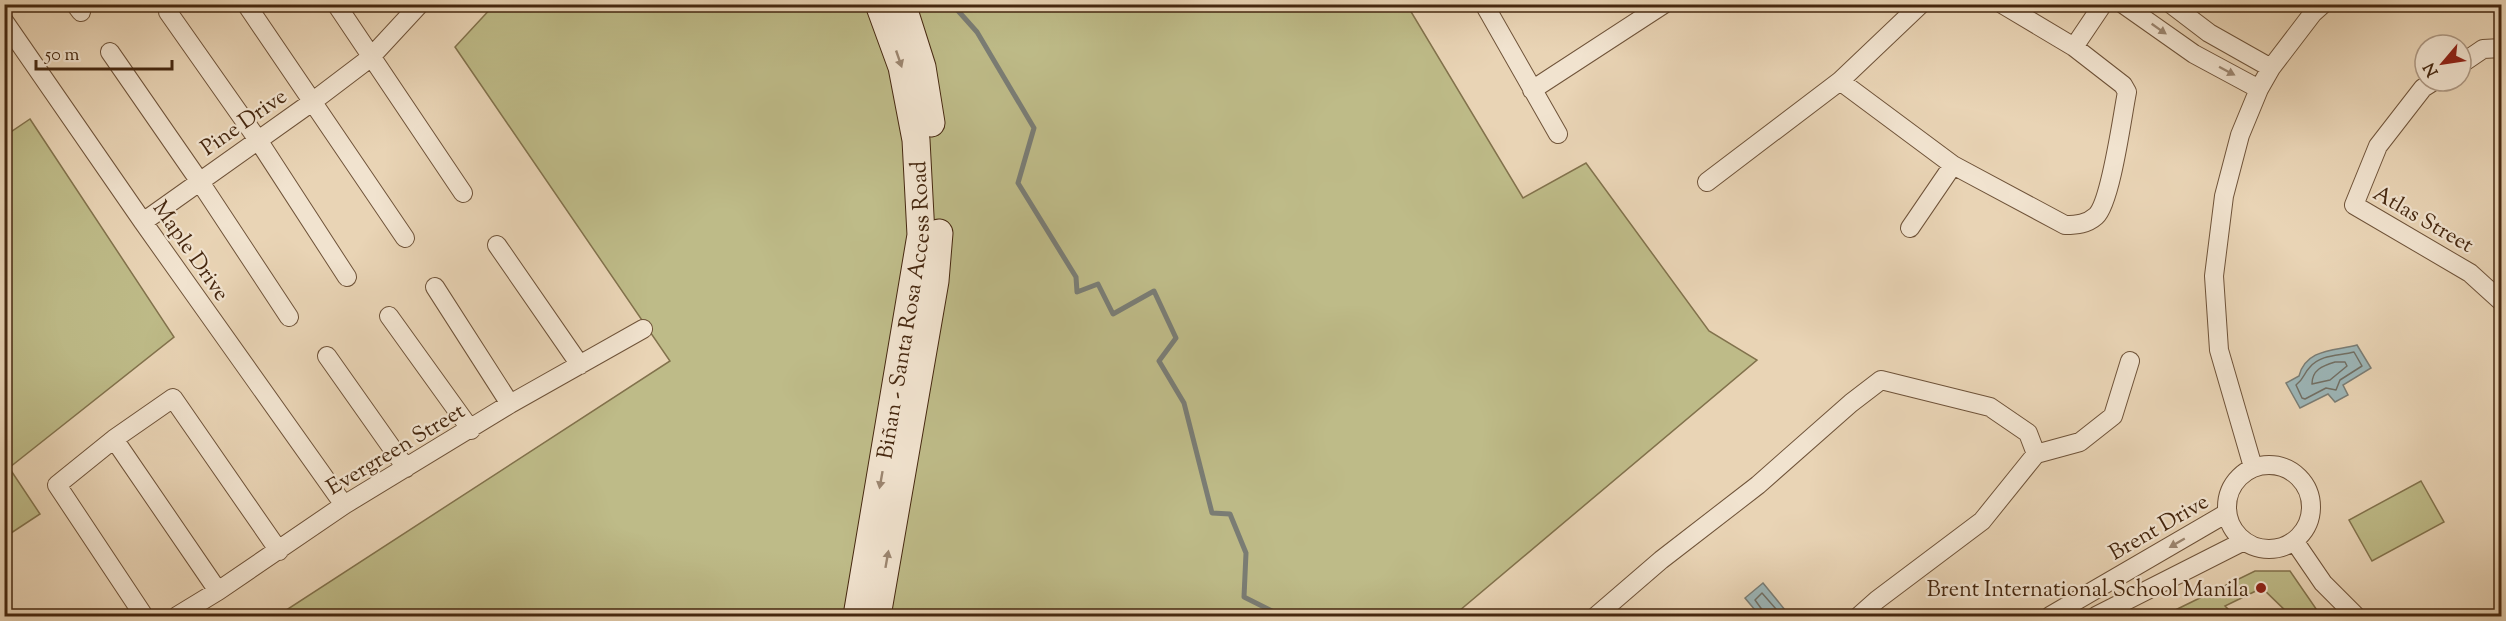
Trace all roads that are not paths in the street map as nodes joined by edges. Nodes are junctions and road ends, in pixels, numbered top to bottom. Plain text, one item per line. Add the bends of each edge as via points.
1 (246, 4) edge
2 (336, 4) edge
3 (420, 4) edge
4 (879, 4) edge
5 (902, 4) edge
6 (1484, 4) edge
7 (1664, 4) edge
8 (1921, 4) edge
9 (2002, 4) edge
10 (2103, 4) edge
11 (2123, 4) edge
12 (2171, 4) edge
13 (2323, 4) edge
14 (168, 12) dead end
15 (4, 21) edge
16 (2074, 47) junction
17 (2502, 48) edge
18 (110, 52) dead end
19 (2473, 55) edge
20 (370, 58) junction
21 (2271, 69) junction
22 (1840, 81) junction
23 (2259, 89) junction
24 (1532, 90) junction
25 (2419, 93) edge
26 (312, 102) junction
27 (1558, 134) dead end
28 (258, 140) junction
29 (1953, 165) junction
30 (200, 182) junction
31 (1707, 182) dead end
32 (463, 193) dead end
33 (143, 222) junction
34 (1910, 228) dead end
35 (405, 238) dead end
36 (497, 245) dead end
37 (347, 277) dead end
38 (924, 286) junction
39 (435, 287) dead end
40 (2502, 302) edge
41 (389, 316) dead end
42 (289, 317) dead end
43 (643, 329) dead end
44 (327, 356) dead end
45 (2130, 361) dead end
46 (580, 365) junction
47 (510, 404) junction
48 (471, 430) junction
49 (114, 439) junction
50 (2036, 454) junction
51 (2253, 467) junction
52 (406, 468) junction
53 (344, 505) junction
54 (2227, 513) junction
55 (2244, 541) junction
56 (2295, 542) junction
57 (279, 550) junction
58 (2138, 565) junction
59 (2151, 589) junction
60 (218, 591) junction
61 (144, 616) edge
62 (177, 616) edge
63 (857, 616) edge
64 (878, 616) edge
65 (1596, 616) edge
66 (1859, 616) edge
67 (2050, 616) edge
68 (2096, 616) edge
69 (2356, 616) edge

1 - 26 street
2 - 20 street
3 - 20 street, Pine Drive
4 -> 38 main road, Biñan - Santa Rosa Access Road via 902,67 916,140
5 - 38 main road, Biñan - Santa Rosa Access Road via 922,67 935,147 939,234
6 - 24 street
7 - 24 street
8 - 22 street
9 - 16 street
10 - 16 street
11 -> 23 street via 2194,54
12 - 21 street via 2209,33
13 - 21 street
14 - 28 street
15 - 33 street, Maple Drive
16 - 29 street via 2127,92 2106,198 2097,215 2082,224 2065,225
17 - 19 street via 2483,49
18 - 30 street
20 - 26 street, Pine Drive
20 - 32 street
21 - 23 street
22 - 29 street
22 - 31 street
23 - 51 street via 2240,135 2224,196 2214,276 2219,350
24 - 27 street
25 - 40 street, Atlas Street via 2378,146 2354,205 2470,273
26 - 28 street, Pine Drive
26 - 35 street
28 - 30 street, Pine Drive
28 - 37 street
29 - 34 street
30 - 33 street, Pine Drive
30 - 42 street
33 - 53 street, Maple Drive
36 - 46 street
38 -> 63 main road, Biñan - Santa Rosa Access Road
64 -> 38 main road, Biñan - Santa Rosa Access Road
39 - 47 street
41 - 48 street
43 - 46 street, Evergreen Street
44 - 52 street
45 - 50 street via 2113,416 2080,442
46 - 47 street, Evergreen Street
47 - 48 street, Evergreen Street
48 - 52 street, Evergreen Street
49 - 57 street via 173,398
49 - 60 street
49 - 61 street via 57,485
50 - 65 street via 2028,433 1990,407 1881,380
50 - 66 street via 1982,521
51 - 54 street via 2232,486
51 - 56 street via 2267,464 2293,471 2310,493 2312,506 2307,526
52 - 53 street, Evergreen Street
53 - 57 street, Evergreen Street
54 - 55 street via 2236,534
54 -> 58 street, Brent Drive
55 - 56 street via 2270,550
55 - 59 street
56 - 69 street via 2323,583
57 - 60 street, Evergreen Street
58 - 59 street
58 - 67 street, Brent Drive
59 - 68 street
60 - 62 street, Evergreen Street

